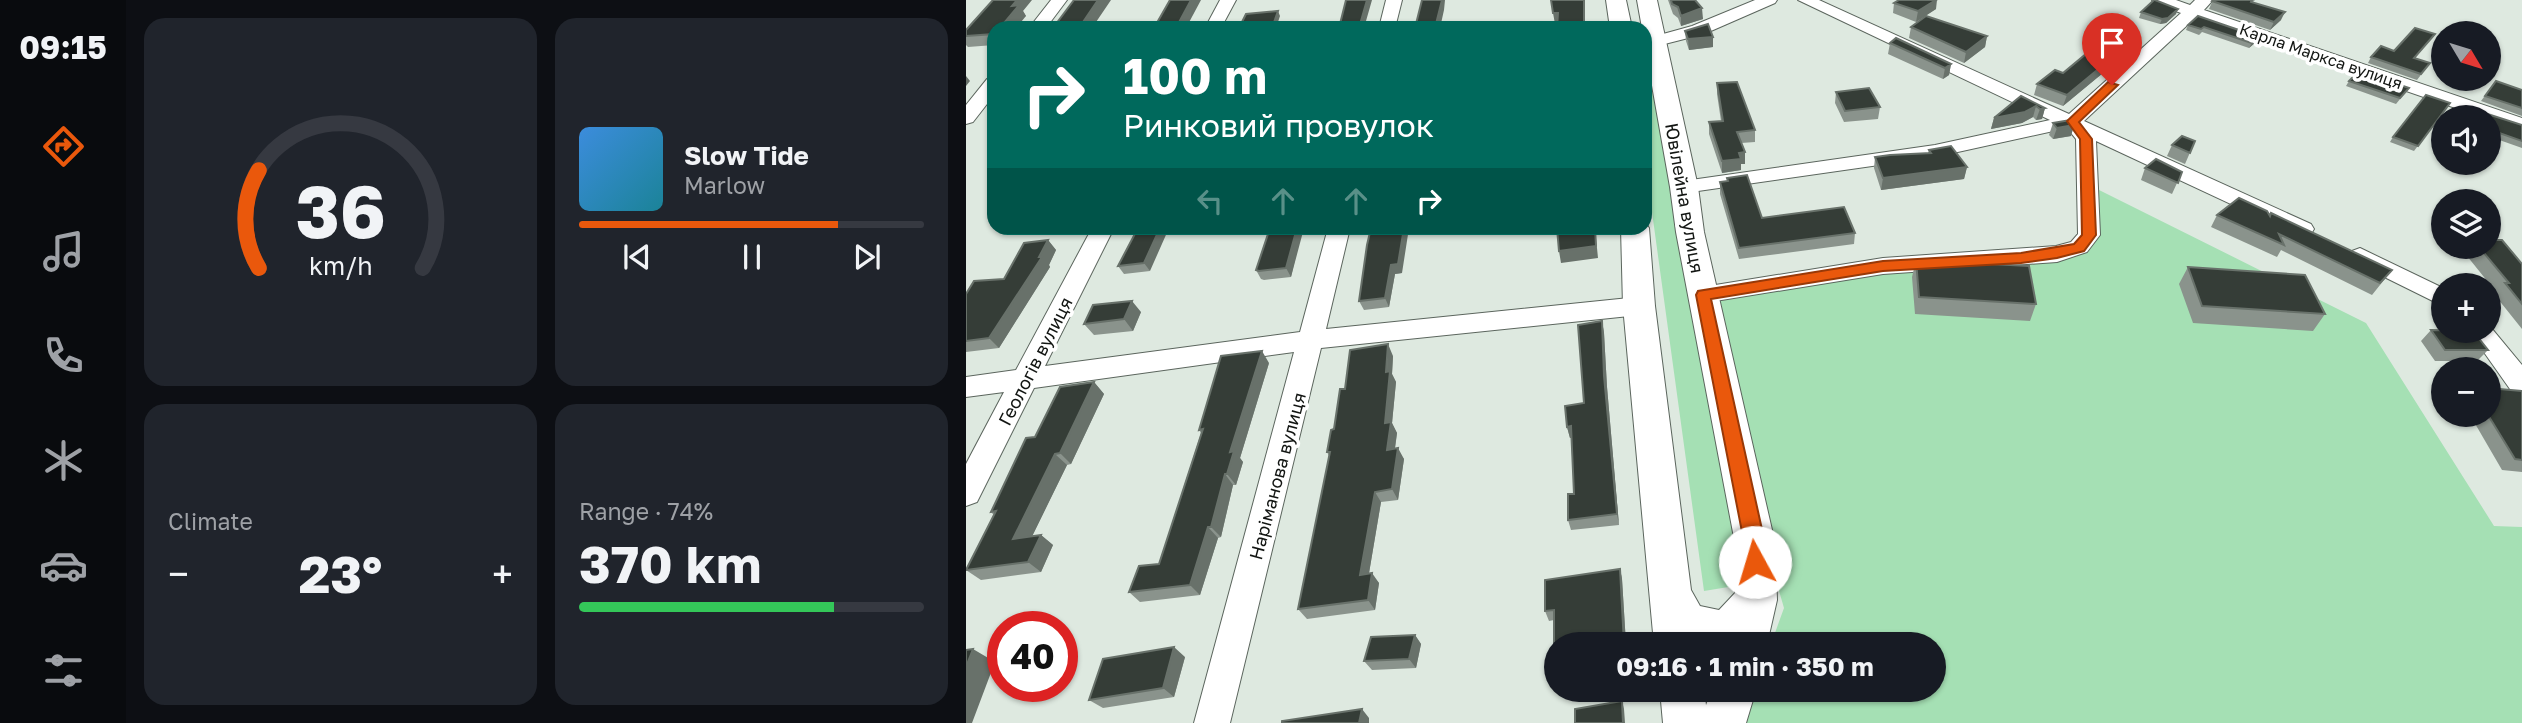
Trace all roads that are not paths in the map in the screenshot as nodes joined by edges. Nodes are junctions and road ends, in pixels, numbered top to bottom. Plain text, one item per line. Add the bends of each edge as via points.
1 (1059, 0) edge
2 (1228, 0) edge
3 (1394, 0) edge
4 (1616, 0) edge
5 (1647, 0) edge
6 (1769, 0) edge
7 (1806, 0) edge
8 (2160, 0) edge
9 (2198, 6) edge
10 (1042, 21) edge
11 (1217, 21) edge
12 (1389, 21) edge
13 (1620, 21) edge
14 (1649, 21) edge
15 (1652, 43) edge
16 (1652, 47) edge
17 (987, 93) edge
18 (975, 110) edge
19 (2073, 121) junction
20 (2522, 125) edge
21 (1684, 187) junction
22 (1099, 235) edge
23 (1337, 235) edge
24 (1634, 235) edge
25 (2319, 236) edge
26 (2344, 248) edge
27 (2431, 292) edge
28 (1703, 295) junction
29 (1639, 306) junction
30 (1312, 340) junction
31 (2491, 343) edge
32 (1026, 380) junction
33 (2522, 385) edge
34 (966, 387) edge
35 (966, 494) edge
36 (1670, 593) junction
37 (1756, 600) junction
38 (1675, 632) edge
39 (1748, 632) edge
40 (1683, 702) edge
41 (1730, 702) edge
42 (1212, 723) edge
43 (1686, 723) edge
44 (1723, 723) edge

1 - 10 street
2 - 11 street
3 - 12 street
4 - 13 street
5 - 14 street, Ювілейна вулиця
6 - 15 street via 1698,30
7 - 19 street
8 - 9 street, Карла Маркса вулиця
9 - 19 street
9 - 20 street, Карла Маркса вулиця
16 - 21 street, Ювілейна вулиця
17 - 18 street
19 - 21 street via 1936,151
19 - 25 street
19 - 28 street via 2086,139 2089,235 2079,247 2021,258 1883,266
21 - 28 street, Ювілейна вулиця
22 - 32 street, Геологів вулиця
23 - 30 street, Наріманова вулиця
24 - 29 street
26 - 27 street
28 - 37 street, Ювілейна вулиця via 1755,543
29 - 30 street
29 - 36 street
30 - 32 street
30 - 42 street, Наріманова вулиця
31 - 33 street
32 - 34 street
32 - 35 street, Геологів вулиця
36 - 37 street via 1686,621 1715,632 1733,627
36 - 38 street
37 - 39 street, Ювілейна вулиця
40 - 43 street
41 - 44 street

